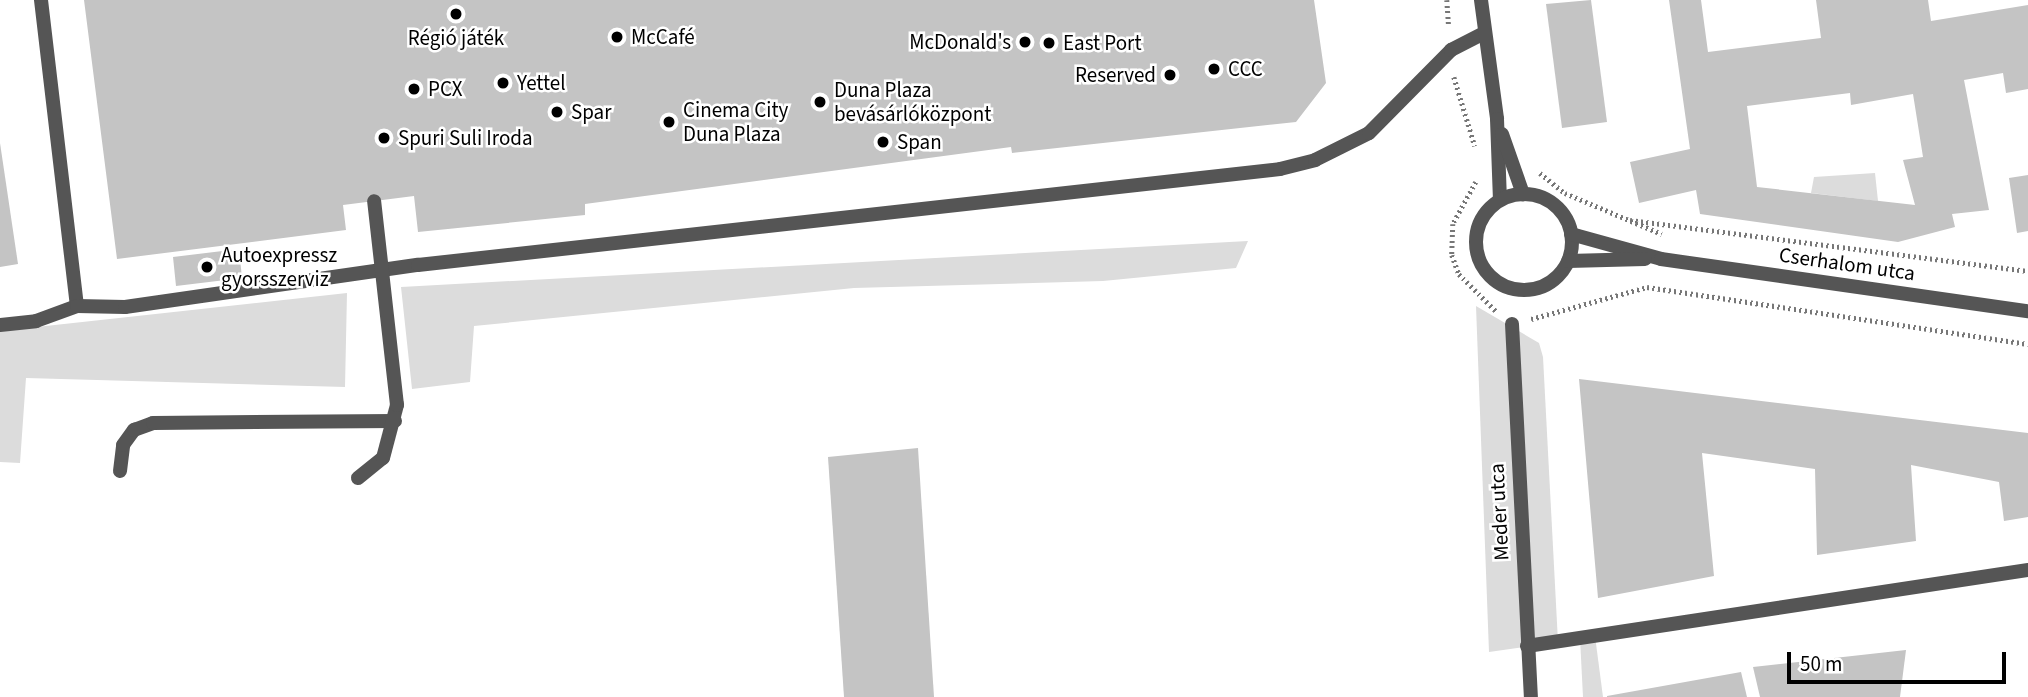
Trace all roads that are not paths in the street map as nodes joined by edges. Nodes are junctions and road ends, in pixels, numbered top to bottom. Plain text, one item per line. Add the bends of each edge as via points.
1 (41, 0) edge
2 (1481, 0) edge
3 (1482, 34) junction
4 (1505, 162) junction
5 (1523, 194) junction
6 (1500, 200) junction
7 (374, 201) dead end
8 (1571, 233) junction
9 (1661, 259) junction
10 (1568, 261) junction
11 (383, 270) junction
12 (77, 306) junction
13 (2028, 311) edge
14 (1512, 324) road end
15 (0, 325) edge
16 (395, 421) junction
17 (120, 471) dead end
18 (358, 478) dead end
19 (2028, 570) edge
20 (1527, 646) junction
21 (1531, 697) edge

1 - 12 street
2 - 3 street
3 - 4 street
3 - 11 street via 1451,50 1369,133 1315,160 1280,169
4 - 5 street
4 - 6 street
5 - 6 street
5 - 8 street via 1549,201 1559,209
6 - 10 street via 1478,226 1475,243 1478,258 1496,282 1508,289 1537,289 1561,274
7 - 11 street
8 - 9 street, Cserhalom utca
8 - 10 street
9 - 10 street, Cserhalom utca
9 - 13 street, Cserhalom utca
11 - 12 street via 125,307
11 - 16 street
12 - 15 street via 36,321
14 - 20 street, Meder utca
16 - 17 street via 153,423 134,430 123,445
16 - 18 street via 383,458
19 - 20 street
20 - 21 street, Meder utca

